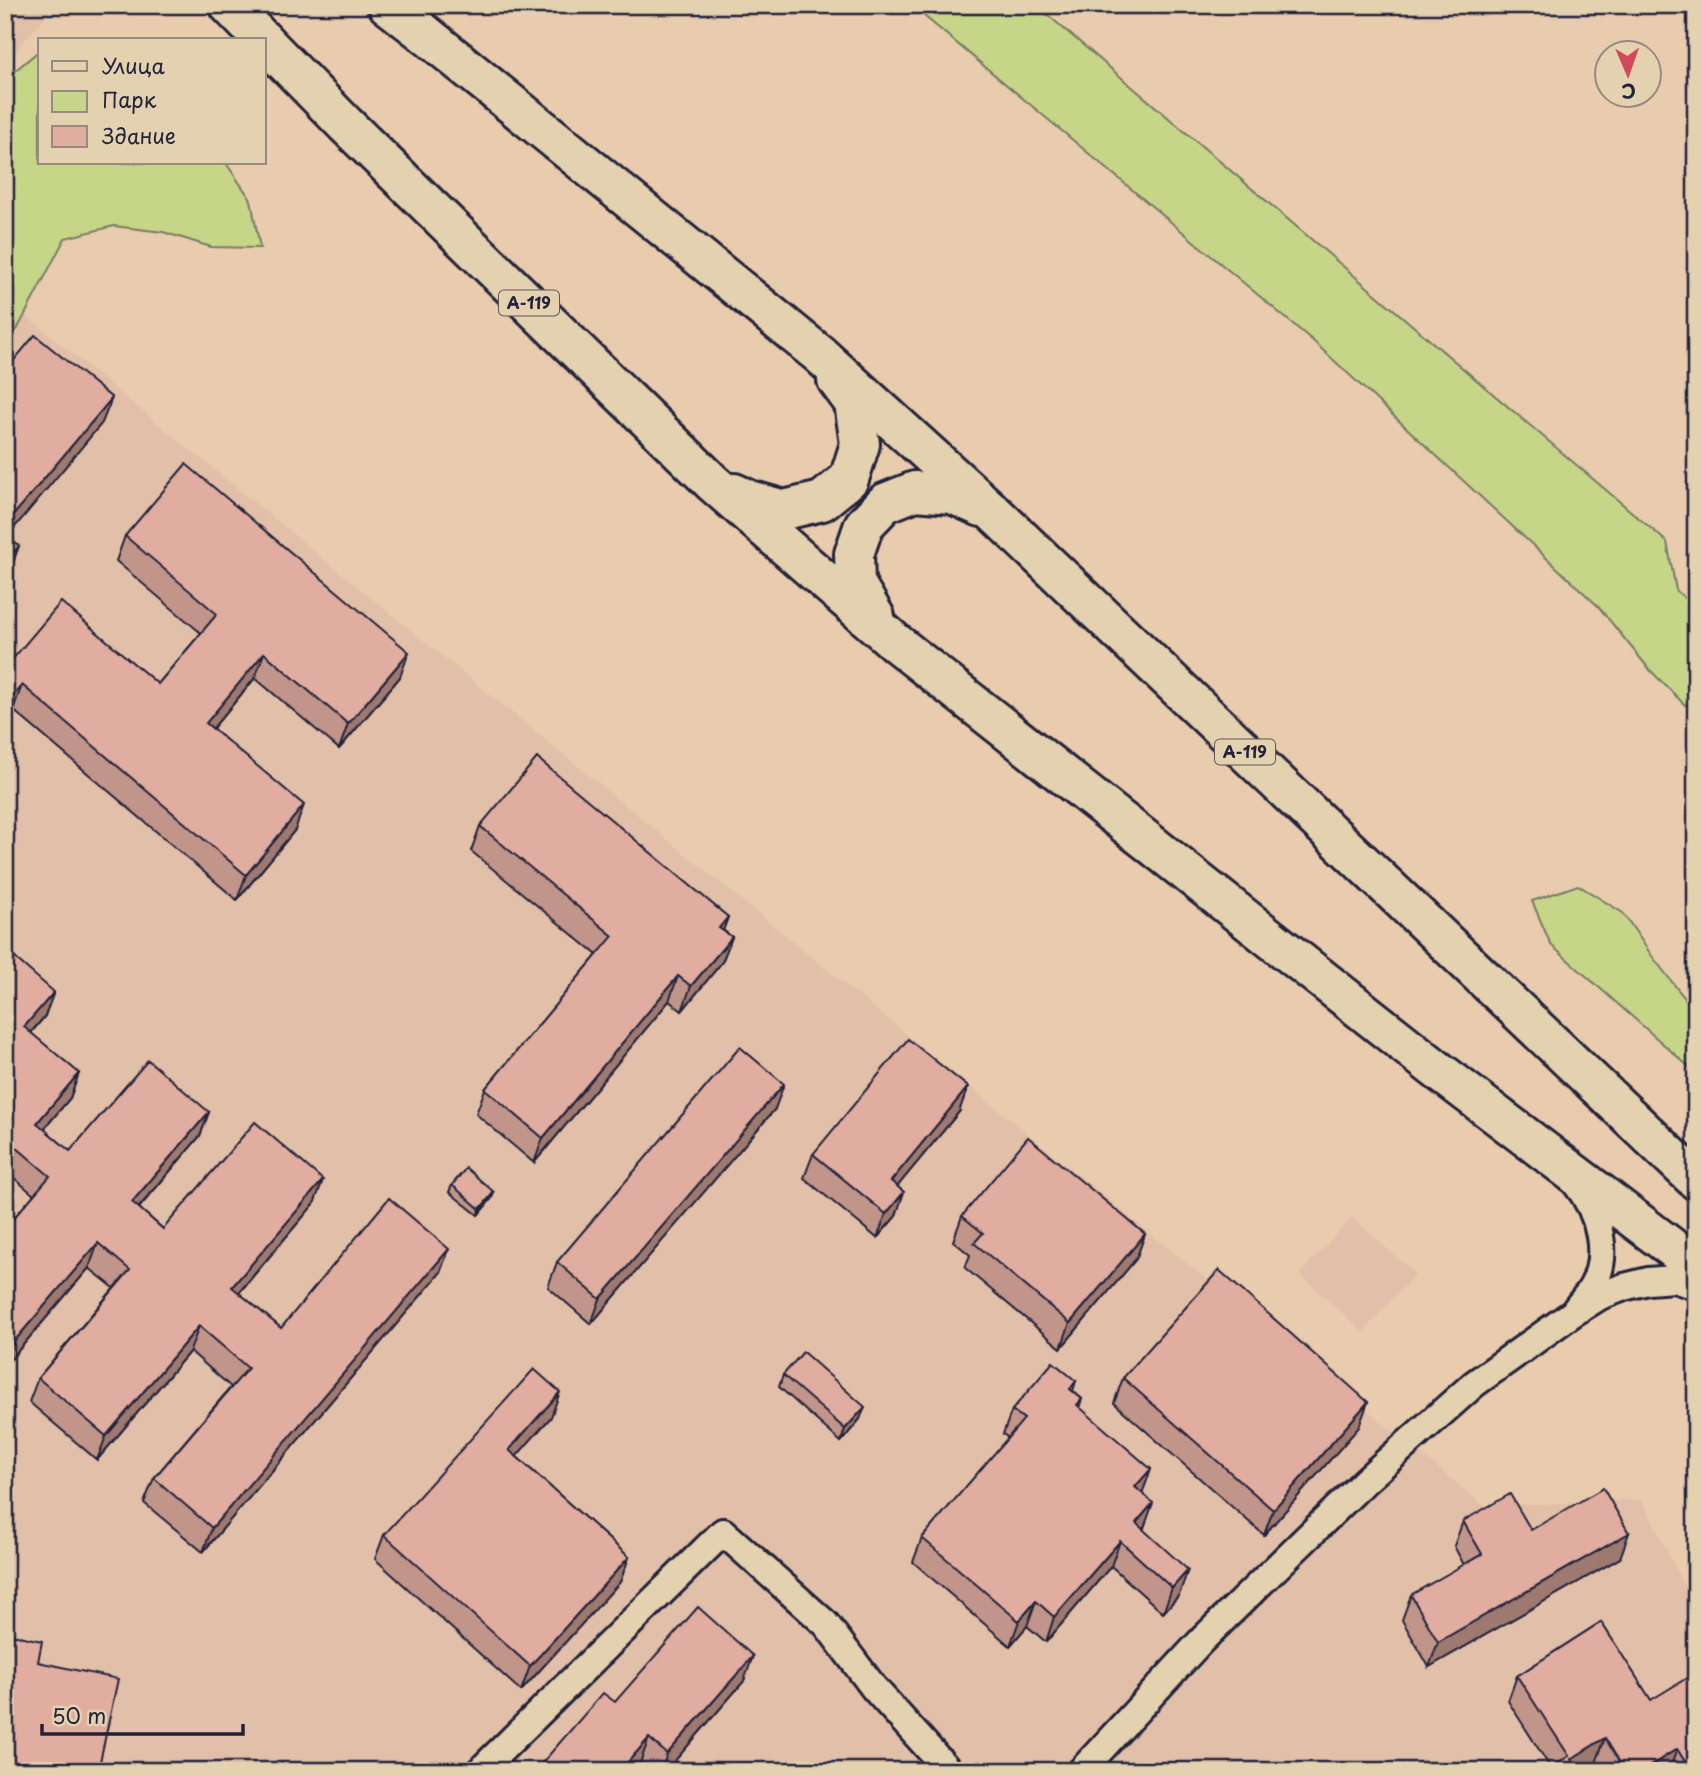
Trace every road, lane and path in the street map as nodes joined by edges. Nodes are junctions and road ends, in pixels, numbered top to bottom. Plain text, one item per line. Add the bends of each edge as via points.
1 (229, 5) edge
2 (388, 5) edge
3 (261, 38) edge
4 (266, 43) edge
5 (819, 354) junction
6 (713, 483) junction
7 (995, 514) junction
8 (896, 643) junction
9 (1564, 1168) junction
10 (1696, 1180) edge
11 (1696, 1266) edge
12 (1696, 1286) edge
13 (1573, 1313) junction
14 (480, 1771) edge
15 (949, 1771) edge
16 (1081, 1771) edge

1 - 3 highway, А-119
2 - 5 highway, А-119
4 - 6 highway, А-119
5 - 6 highway via 854,403 860,444 849,478 822,501 784,510
5 - 7 highway, А-119
6 - 8 highway, А-119
7 - 8 highway via 952,494 915,491 885,503 864,524 854,554 855,583
7 - 10 highway, А-119
8 - 9 highway, А-119
9 - 11 highway, А-119
9 - 13 street via 1591,1206 1601,1245 1600,1266 1591,1290
12 - 13 street via 1674,1279 1648,1281 1600,1296
13 - 16 street via 1474,1384 1365,1481 1202,1640
14 - 15 street via 723,1532 826,1624 874,1688

